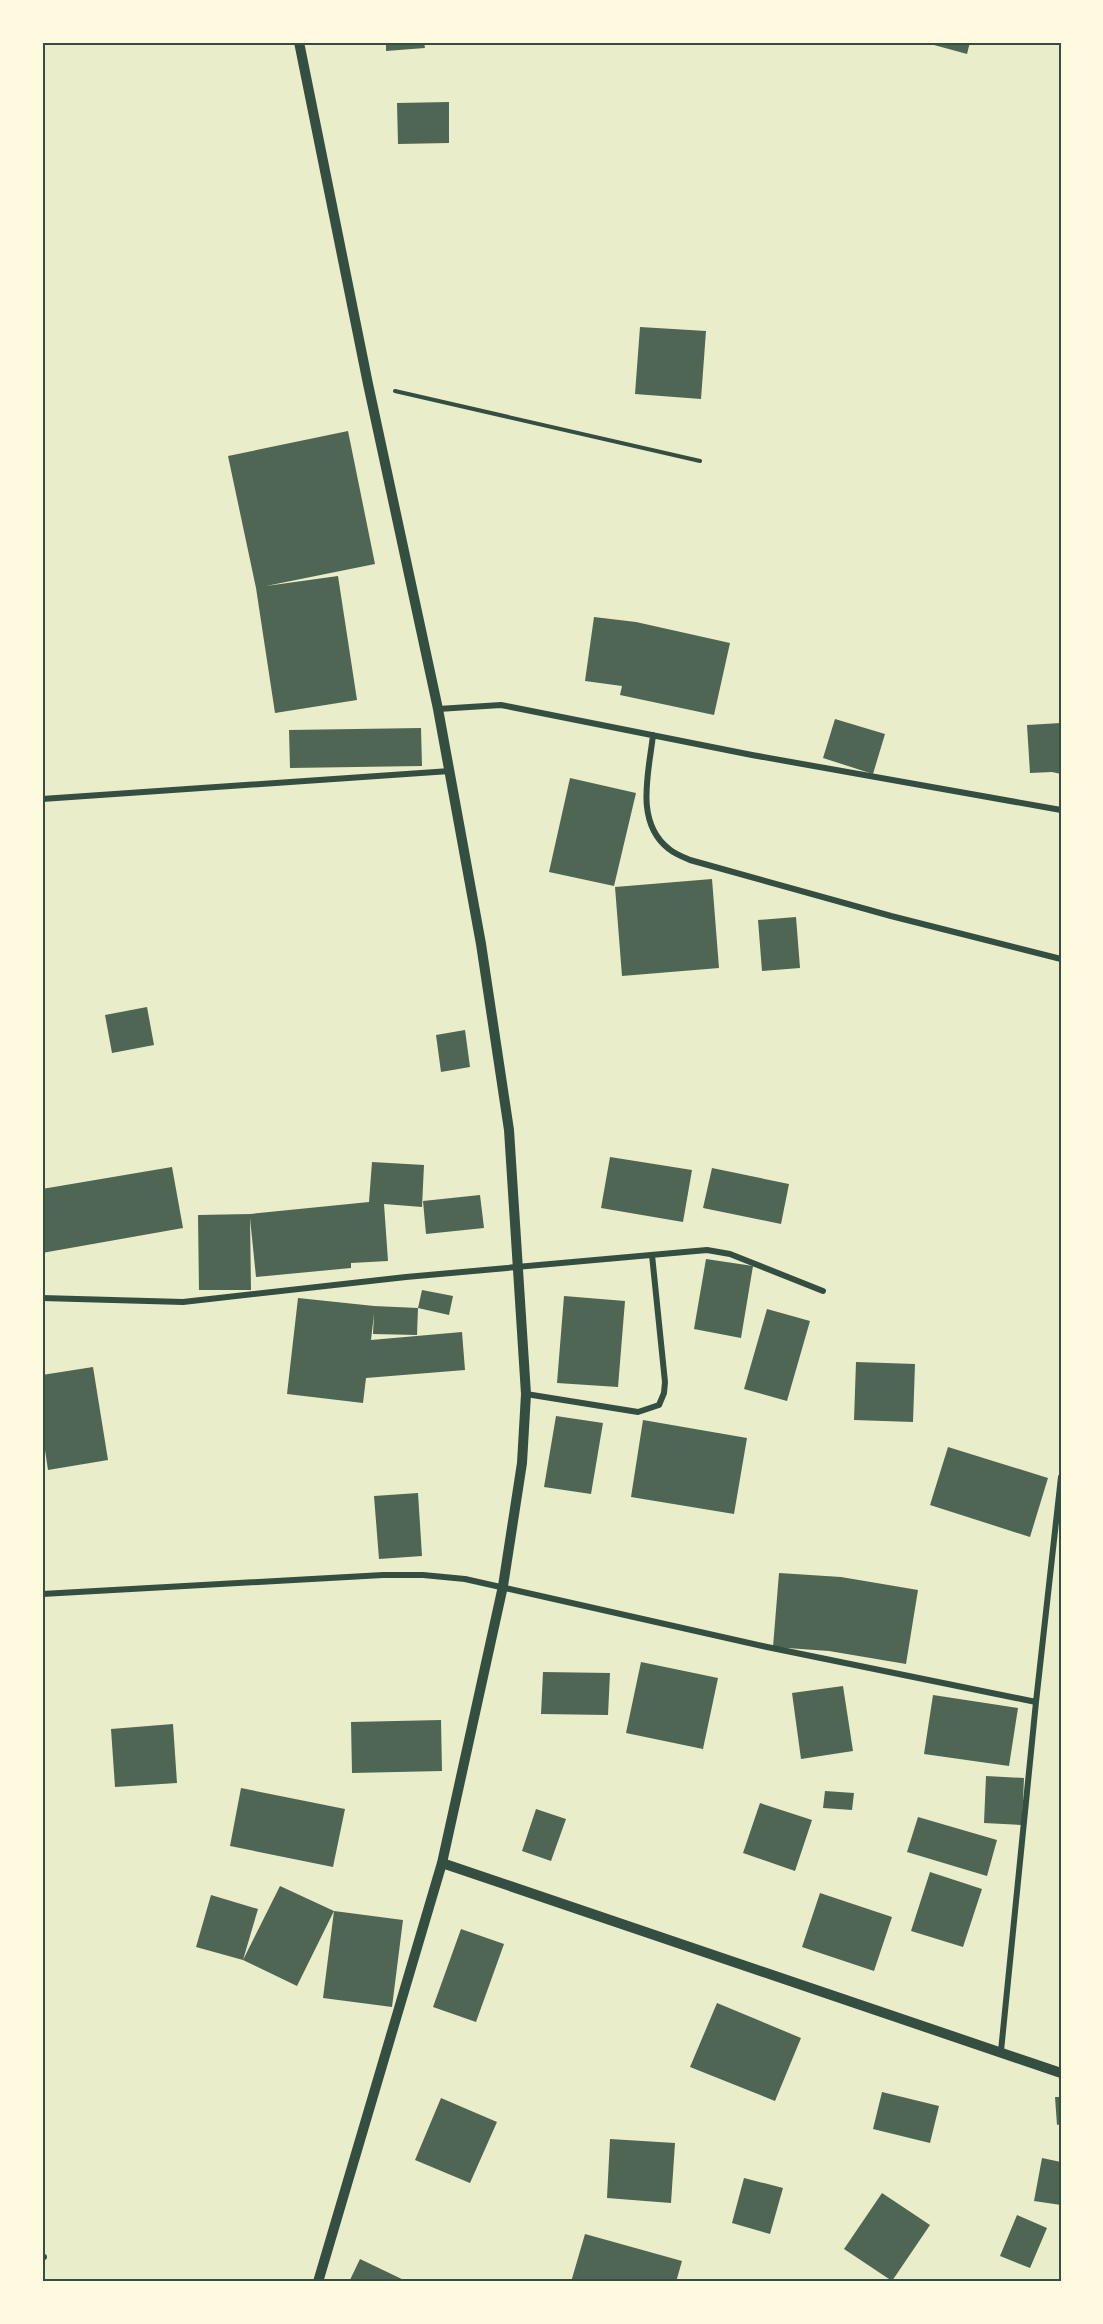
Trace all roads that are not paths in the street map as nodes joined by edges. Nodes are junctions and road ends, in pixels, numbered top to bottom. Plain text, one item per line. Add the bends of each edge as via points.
1 (299, 42) edge
2 (438, 709) junction
3 (653, 735) junction
4 (450, 771) junction
5 (42, 799) edge
6 (1061, 810) edge
7 (1061, 959) edge
8 (652, 1255) junction
9 (519, 1268) junction
10 (823, 1291) dead end
11 (42, 1298) edge
12 (526, 1394) junction
13 (1061, 1477) edge
14 (503, 1587) junction
15 (42, 1594) edge
16 (1036, 1702) junction
17 (442, 1863) junction
18 (1001, 2051) junction
19 (1061, 2073) edge
20 (318, 2282) edge

1 - 2 street
2 - 3 street via 501,705
2 - 4 street
3 - 6 street
3 - 7 street via 646,798 648,818 656,836 669,849 690,860
4 - 5 street
4 - 9 street via 500,1062
8 - 9 street
8 - 10 street via 707,1250 730,1254
8 - 12 street via 665,1382 659,1405 638,1412
9 - 11 street via 183,1302
9 - 12 street
12 - 14 street via 522,1463
13 - 16 street
14 - 15 street via 444,1577 383,1575
14 - 16 street
14 - 17 street
16 - 18 street
17 - 18 street
17 - 20 street
18 - 19 street

